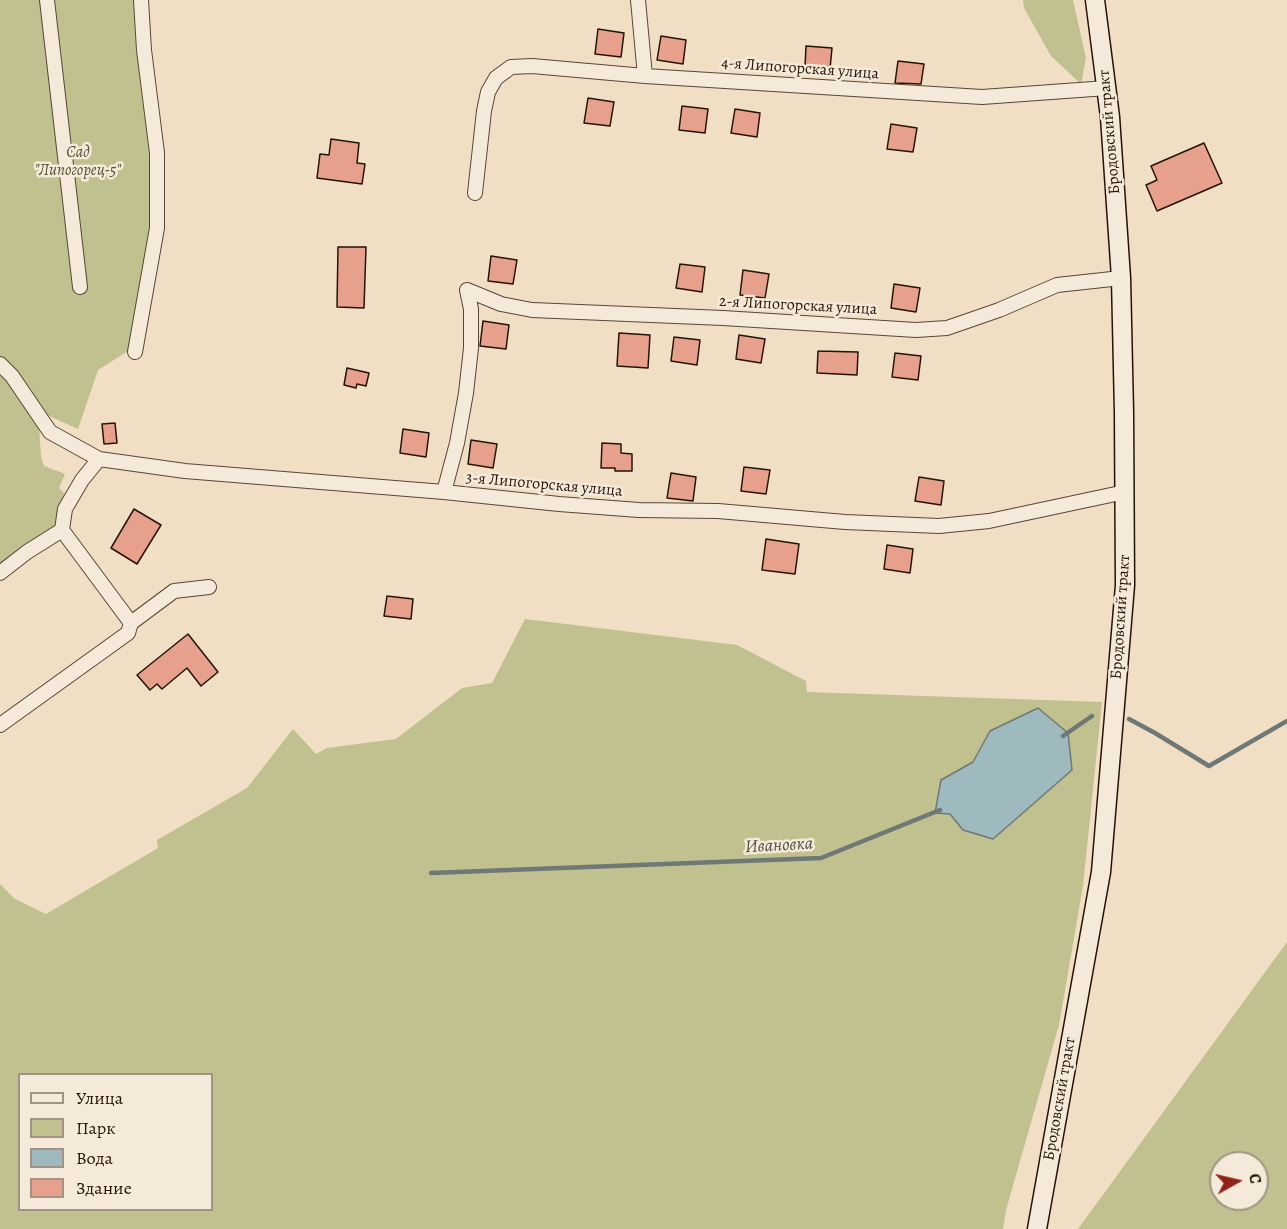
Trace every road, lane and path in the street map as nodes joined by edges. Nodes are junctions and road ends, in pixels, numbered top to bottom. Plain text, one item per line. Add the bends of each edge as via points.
1 (47, 0) edge
2 (141, 0) edge
3 (638, 0) edge
4 (1095, 0) edge
5 (645, 76) junction
6 (1107, 88) junction
7 (476, 193) dead end
8 (1121, 278) junction
9 (80, 287) dead end
10 (135, 352) dead end
11 (0, 364) edge
12 (99, 459) junction
13 (444, 492) junction
14 (1125, 492) junction
15 (62, 530) junction
16 (0, 573) edge
17 (209, 587) dead end
18 (130, 623) junction
19 (0, 725) edge
20 (1037, 1229) edge

1 - 9 street
2 - 10 street via 157,153 157,228
3 - 5 street
4 - 6 street, Бродовский тракт
5 - 6 street, 4-я Липогорская улица via 982,97
5 - 7 street, 4-я Липогорская улица via 511,67 496,78 488,92
6 - 8 street, Бродовский тракт
8 - 13 street, 2-я Липогорская улица via 1057,285 947,328 916,330 532,310 501,304 467,290 471,309 470,359 457,443
8 - 14 street, Бродовский тракт
11 - 12 street, 3-я Липогорская улица via 50,432
12 - 13 street, 3-я Липогорская улица via 185,471
12 - 15 street via 65,509
13 - 14 street, 3-я Липогорская улица via 639,510 717,511 939,526 989,521
14 - 20 street, Бродовский тракт via 1125,585 1101,872
15 - 16 street
15 - 18 street
17 - 18 street via 174,591
18 - 19 street via 128,633

